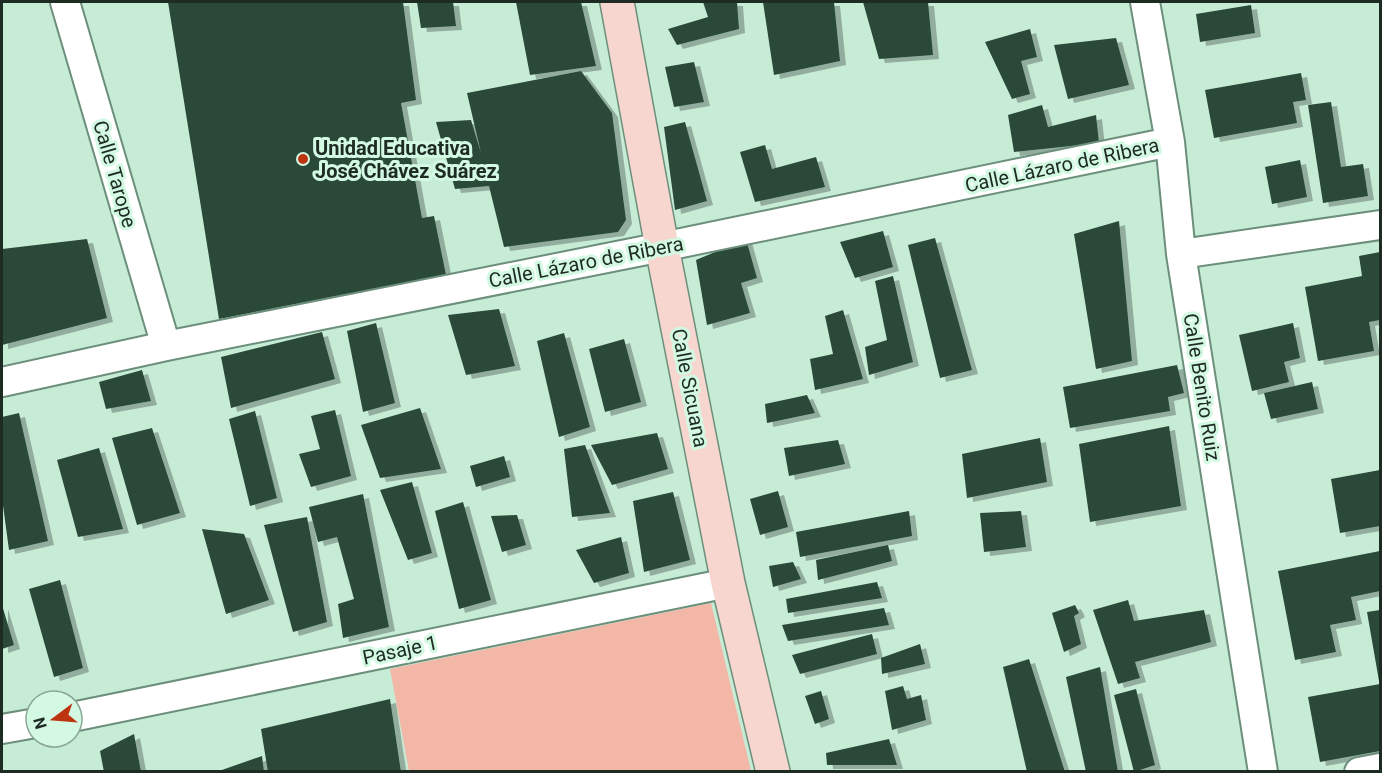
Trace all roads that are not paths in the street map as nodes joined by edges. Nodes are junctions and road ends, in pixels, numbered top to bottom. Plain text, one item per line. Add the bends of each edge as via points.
1 (65, 2) edge
2 (617, 2) edge
3 (1145, 2) edge
4 (1170, 142) junction
5 (1380, 225) edge
6 (662, 247) junction
7 (1181, 254) junction
8 (166, 346) junction
9 (2, 382) edge
10 (728, 583) junction
11 (84, 715) edge
12 (24, 725) edge
13 (2, 729) edge
14 (1380, 768) edge
15 (773, 771) edge
16 (1263, 771) edge
17 (1359, 771) edge

1 - 8 street, Calle Tarope
2 - 6 main road, Calle Sicuana
3 - 4 street, Calle Benito Ruiz
4 - 6 street, Calle Lázaro de Ribera
4 - 7 street, Calle Benito Ruiz
5 - 7 street
6 - 8 street, Calle Lázaro de Ribera
6 - 10 main road, Calle Sicuana
7 - 16 street, Calle Benito Ruiz
8 - 9 street, Calle Lázaro de Ribera
10 - 11 street, Pasaje 1
10 - 15 main road, Calle Sicuana
12 - 13 street
14 - 17 street

